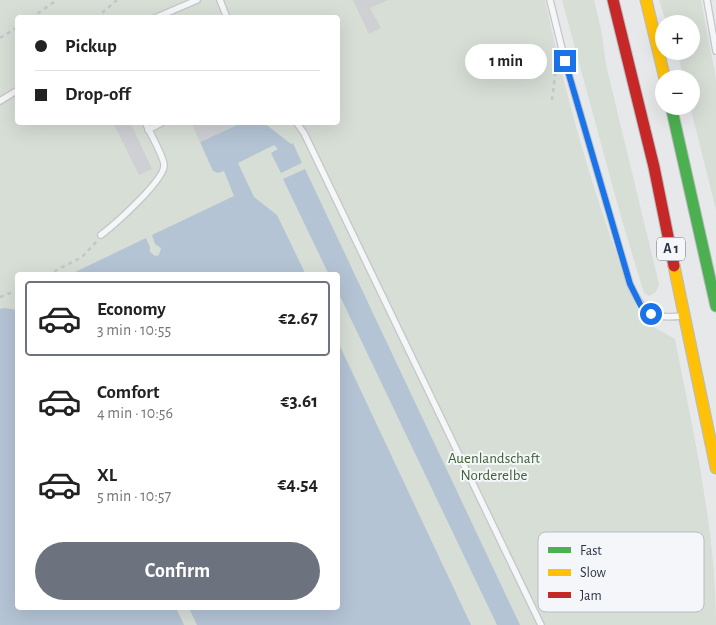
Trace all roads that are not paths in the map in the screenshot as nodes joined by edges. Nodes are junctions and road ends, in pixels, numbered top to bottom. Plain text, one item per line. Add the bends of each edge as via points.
1 (197, 0) edge
2 (220, 0) edge
3 (550, 0) edge
4 (613, 0) edge
5 (646, 0) edge
6 (707, 0) edge
7 (161, 15) edge
8 (226, 15) edge
9 (716, 51) edge
10 (663, 70) edge
11 (15, 92) edge
12 (0, 101) edge
13 (673, 115) edge
14 (146, 125) edge
15 (157, 125) edge
16 (298, 125) edge
17 (148, 130) junction
18 (101, 235) road end
19 (716, 306) edge
20 (685, 315) junction
21 (716, 468) edge
22 (541, 625) edge

1 - 7 lane
2 - 8 lane
3 - 20 lane via 630,284 642,308 651,314 666,318
4 - 20 highway, A 1 via 654,167
5 - 10 highway
6 - 9 lane
11 - 12 lane
13 - 19 highway, A 1
14 - 17 lane
15 - 17 lane
16 - 22 lane
17 - 18 lane via 164,164 161,178 127,214
20 - 21 highway, A 1

